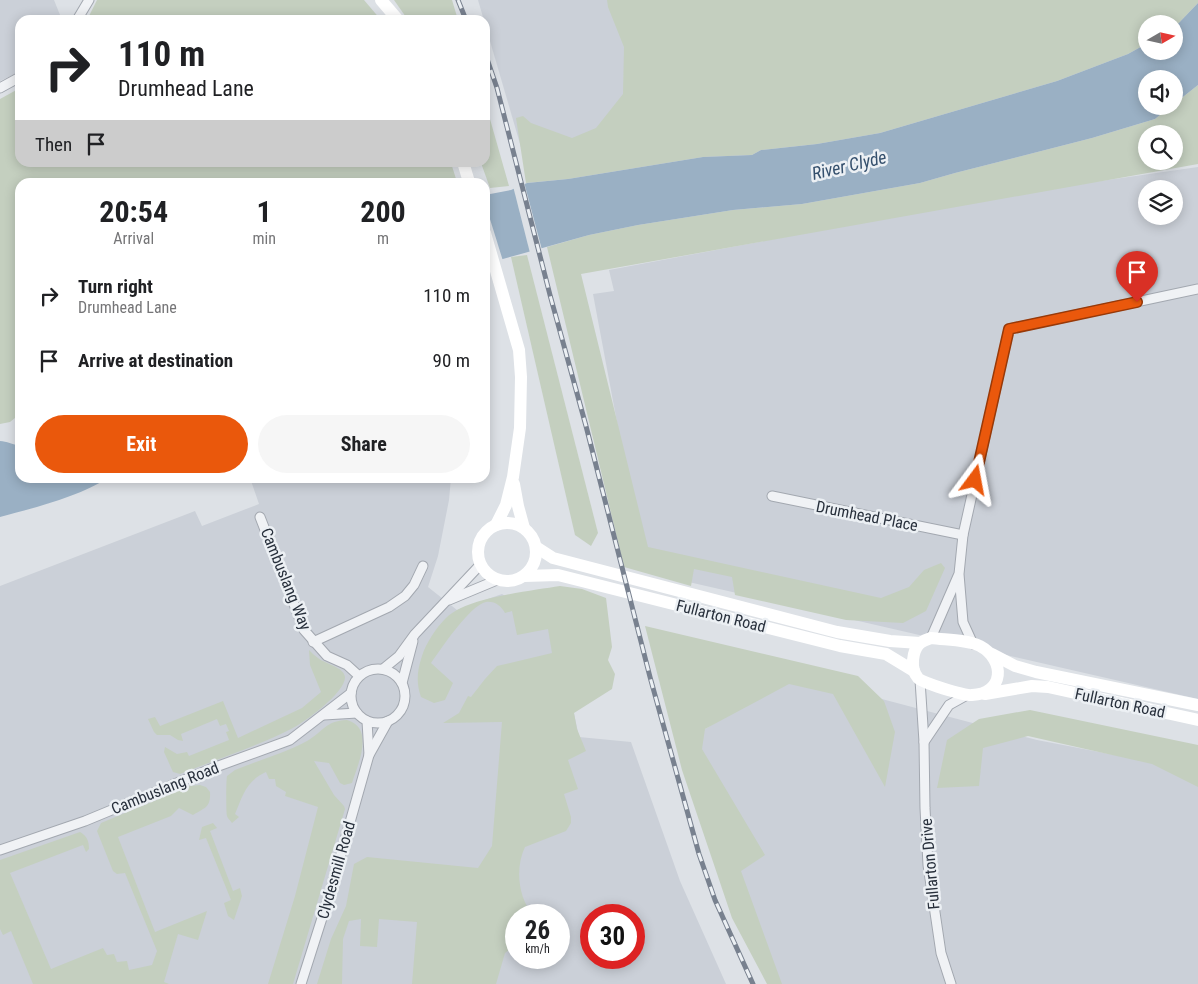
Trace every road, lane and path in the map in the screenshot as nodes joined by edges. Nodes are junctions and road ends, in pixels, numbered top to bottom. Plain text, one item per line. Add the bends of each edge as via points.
1 (89, 0) edge
2 (381, 0) edge
3 (80, 15) edge
4 (394, 15) edge
5 (15, 79) edge
6 (0, 88) edge
7 (490, 249) edge
8 (1198, 289) edge
9 (513, 477) junction
10 (772, 496) dead end
11 (260, 517) dead end
12 (496, 524) junction
13 (524, 528) junction
14 (963, 535) junction
15 (536, 547) junction
16 (480, 565) junction
17 (422, 566) dead end
18 (960, 574) junction
19 (524, 576) junction
20 (497, 580) junction
21 (444, 602) junction
22 (415, 634) junction
23 (925, 641) junction
24 (313, 642) junction
25 (973, 644) junction
26 (992, 654) junction
27 (383, 669) junction
28 (359, 676) junction
29 (917, 676) junction
30 (402, 683) junction
31 (351, 693) junction
32 (983, 695) junction
33 (968, 696) junction
34 (1198, 705) edge
35 (357, 713) junction
36 (324, 715) junction
37 (1198, 720) edge
38 (368, 721) junction
39 (388, 721) junction
40 (924, 742) junction
41 (370, 755) junction
42 (0, 850) edge
43 (301, 984) edge
44 (950, 984) edge

1 - 3 street
2 - 4 street
5 - 6 street
7 - 9 street via 519,350 520,428
8 - 14 street via 1009,329
9 - 12 street via 506,505
9 - 13 street
10 - 14 street, Drumhead Place
11 - 24 street, Cambuslang Way via 304,630
12 - 13 street via 515,524
12 - 16 street via 480,539
13 - 15 street
14 - 18 street
15 - 19 street via 534,563
15 - 23 street, Fullarton Road via 554,558 837,632 890,641
16 - 20 street
16 - 21 street
17 - 24 street via 405,596 389,607
18 - 23 street
18 - 25 street via 963,622
19 - 20 street via 506,582
19 - 29 street, Fullarton Road via 558,575 831,644 886,654
20 - 21 street
21 - 22 street
22 - 27 street via 399,656
22 - 30 street
23 - 25 street, Fullarton Road
23 - 29 street via 913,656
24 - 28 street, Cambuslang Way via 327,656 347,665
25 - 26 street, Fullarton Road
26 - 32 street via 998,666 998,676 992,688
26 - 34 street, Fullarton Road via 1036,672
27 - 28 street via 366,671
27 - 30 street
28 - 31 street
29 - 33 street, Fullarton Road
29 - 40 street, Fullarton Drive
30 - 39 street via 405,690 403,706
31 - 35 street
31 - 36 street, Cambuslang Road
32 - 33 street, Fullarton Road
32 - 37 street, Fullarton Road via 1032,686 1048,687
33 - 40 street via 949,705
35 - 36 street
35 - 38 street
36 - 42 street, Cambuslang Road via 290,740
38 - 39 street
38 - 41 street, Clydesmill Road
39 - 41 street, Clydesmill Road
40 - 44 street, Fullarton Drive via 928,865 941,953
41 - 43 street, Clydesmill Road

